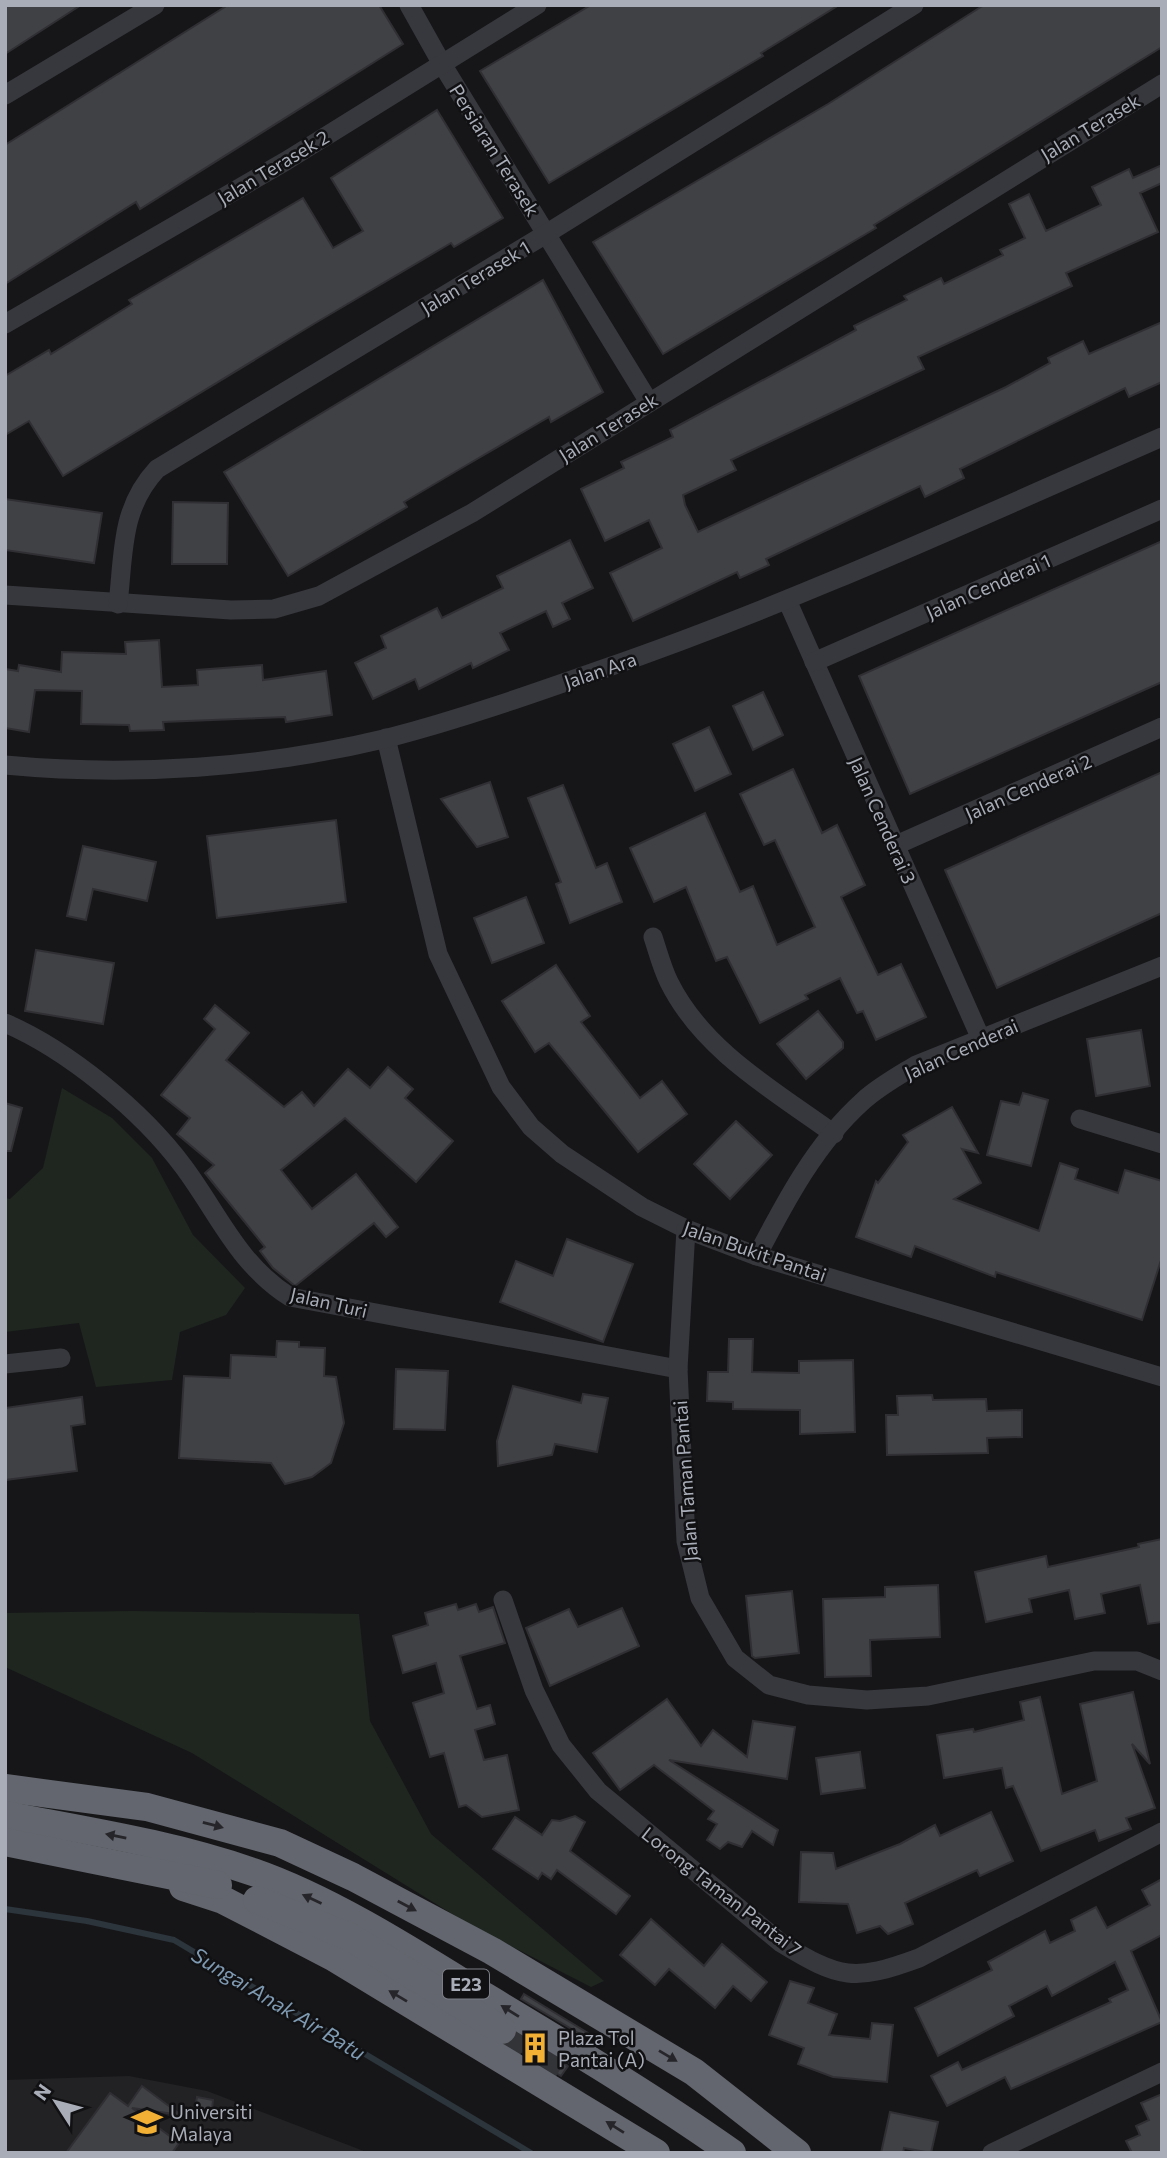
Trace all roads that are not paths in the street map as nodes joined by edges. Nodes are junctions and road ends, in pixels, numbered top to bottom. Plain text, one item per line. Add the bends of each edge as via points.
1 (155, 5) edge
2 (409, 5) edge
3 (537, 5) edge
4 (914, 5) edge
5 (442, 64) junction
6 (1162, 84) edge
7 (5, 94) edge
8 (546, 234) junction
9 (5, 324) edge
10 (649, 402) junction
11 (1162, 437) edge
12 (1162, 509) edge
13 (5, 595) edge
14 (787, 600) junction
15 (118, 604) junction
16 (814, 662) junction
17 (1162, 727) edge
18 (386, 738) junction
19 (5, 765) edge
20 (894, 846) junction
21 (653, 937) dead end
22 (1162, 966) edge
23 (5, 1023) edge
24 (981, 1038) junction
25 (1080, 1119) dead end
26 (834, 1134) junction
27 (1162, 1144) edge
28 (686, 1228) junction
29 (757, 1256) junction
30 (61, 1357) dead end
31 (5, 1364) edge
32 (678, 1369) junction
33 (1162, 1377) edge
34 (503, 1600) dead end
35 (1162, 1671) edge
36 (5, 1788) edge
37 (5, 1815) edge
38 (1162, 1832) edge
39 (5, 1836) edge
40 (5, 1842) edge
41 (502, 2030) tunnel mouth
42 (567, 2067) tunnel mouth
43 (1162, 2072) edge
44 (656, 2153) edge
45 (706, 2153) edge
46 (732, 2153) edge
47 (797, 2153) edge
48 (992, 2153) edge

1 - 7 street
2 - 5 street, Persiaran Terasek
3 - 5 street, Jalan Terasek 2
4 - 8 street, Jalan Terasek 1
5 - 8 street, Persiaran Terasek
5 - 9 street, Jalan Terasek 2 via 286,161
6 - 10 street, Jalan Terasek
8 - 10 street, Persiaran Terasek
8 - 15 street, Jalan Terasek 1 via 157,469 140,487 129,510
10 - 15 street, Jalan Terasek via 472,513 319,596 274,608 231,610
11 - 14 street, Jalan Ara
12 - 16 street, Jalan Cenderai 1
13 - 15 street, Jalan Terasek
14 - 16 street, Jalan Cenderai 3
14 - 18 street, Jalan Ara via 485,710
16 - 20 street, Jalan Cenderai 3
17 - 20 street, Jalan Cenderai 2
18 - 19 street, Jalan Ara via 294,756 165,769 60,770
18 - 28 street, Jalan Bukit Pantai via 438,954 501,1087 531,1127 562,1154 621,1194
20 - 24 street, Jalan Cenderai 3
21 - 26 street via 669,982 696,1023 730,1057
22 - 24 street, Jalan Cenderai
23 - 32 street, Jalan Turi via 74,1065 146,1120 183,1166 243,1258 264,1280 290,1297
24 - 26 street, Jalan Cenderai via 893,1079 863,1101
25 - 27 street
26 - 29 street, Jalan Cenderai via 792,1190
28 - 29 street, Jalan Bukit Pantai
28 - 32 street, Jalan Taman Pantai
29 - 33 street, Jalan Bukit Pantai
30 - 31 street
32 - 35 street, Jalan Taman Pantai via 689,1562 700,1598 719,1634 735,1658 769,1685 808,1695 867,1700 928,1696 1094,1661 1137,1661
34 - 38 street, Lorong Taman Pantai 7 via 534,1690 561,1745 598,1791 781,1943 847,1976 879,1973 919,1958
36 -> 47 highway, E23 via 147,1807 280,1843 492,1951 659,2050
46 -> 37 highway, E23 via 670,2109 433,1964 256,1872 183,1850
44 -> 39 highway, E23 via 333,1957 223,1900
40 - 41 highway, E23, bridge via 218,1885 350,1937
42 - 45 highway
43 - 48 street

